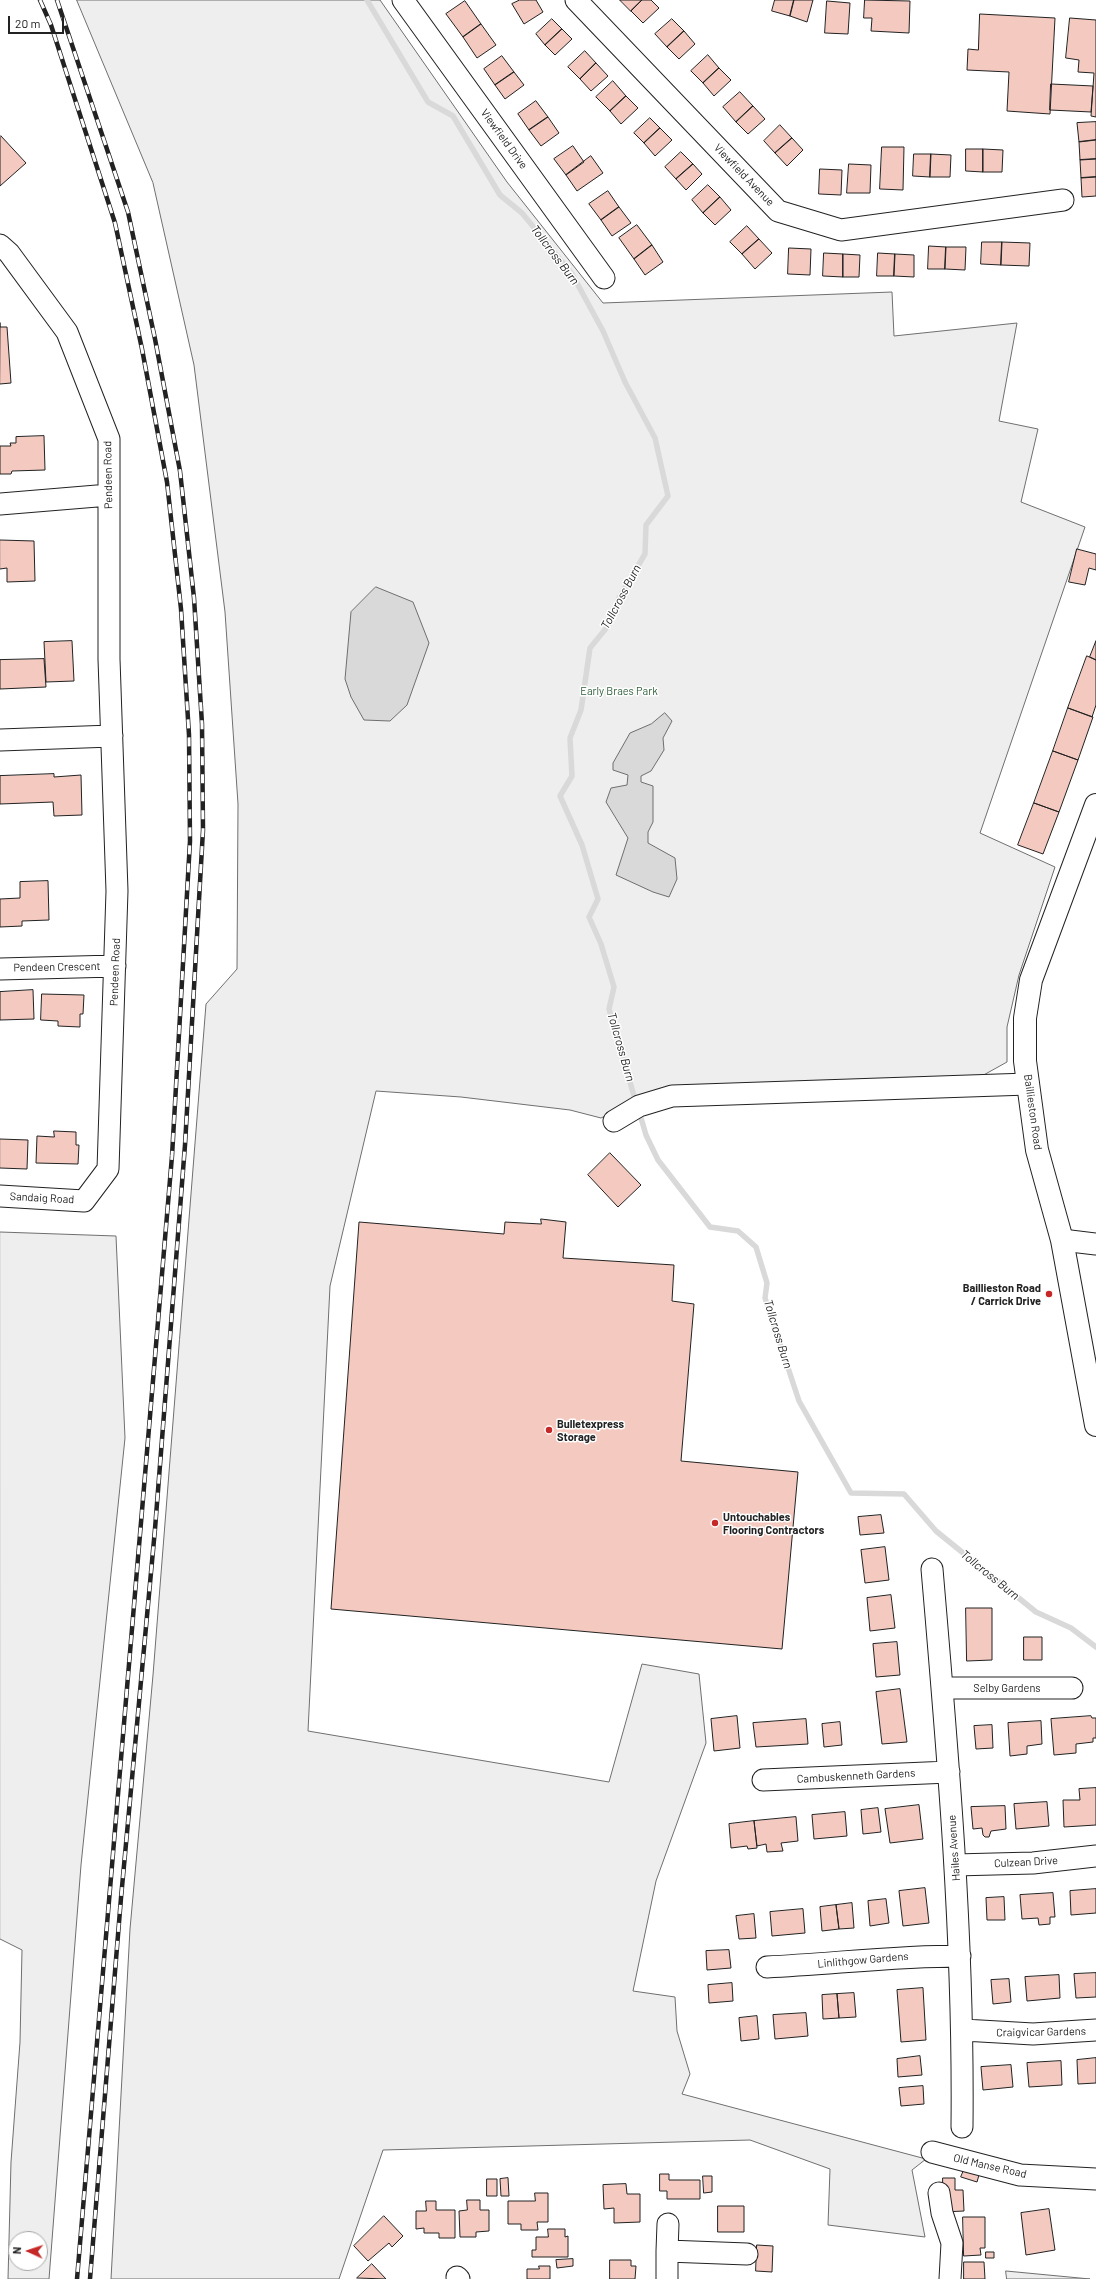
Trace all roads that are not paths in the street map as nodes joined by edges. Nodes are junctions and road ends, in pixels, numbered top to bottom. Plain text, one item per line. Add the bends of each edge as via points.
1 (404, 0) edge
2 (576, 0) edge
3 (1063, 200) dead end
4 (0, 245) edge
5 (604, 278) dead end
6 (109, 495) junction
7 (0, 504) edge
8 (112, 736) junction
9 (0, 740) edge
10 (1096, 805) edge
11 (115, 966) junction
12 (0, 969) edge
13 (1028, 1084) junction
14 (614, 1121) dead end
15 (0, 1196) edge
16 (84, 1200) joint
17 (1062, 1240) junction
18 (1096, 1244) edge
19 (1096, 1425) edge
20 (932, 1569) dead end
21 (942, 1688) junction
22 (1072, 1688) dead end
23 (949, 1772) junction
24 (763, 1780) dead end
25 (1096, 1856) edge
26 (955, 1865) junction
27 (960, 1956) junction
28 (767, 1967) dead end
29 (963, 2030) junction
30 (1096, 2030) edge
31 (962, 2127) dead end
32 (932, 2152) dead end
33 (1096, 2179) edge
34 (939, 2193) dead end
35 (668, 2224) dead end
36 (667, 2251) junction
37 (747, 2254) dead end
38 (667, 2279) edge
39 (950, 2279) edge

1 - 5 street, Viewfield Drive
2 - 3 street, Viewfield Avenue via 778,211 841,230
4 - 6 street, Pendeen Road via 67,332 109,439
6 - 7 street
6 - 8 street, Pendeen Road via 109,659
8 - 9 street
8 - 11 street, Pendeen Road via 117,891
10 - 13 main road, Baillieston Road via 1031,980 1025,1018
11 - 12 street, Pendeen Crescent
11 - 16 street, Pendeen Road via 108,1169
13 - 14 street via 672,1096 639,1106
13 - 17 main road, Baillieston Road via 1037,1150
15 - 16 street, Sandaig Road
17 - 18 street
17 - 19 main road, Baillieston Road
20 - 21 street, Hailes Avenue
21 - 22 street, Selby Gardens
21 - 23 street, Hailes Avenue
23 - 24 street, Cambuskenneth Gardens
23 - 26 street, Hailes Avenue
25 - 26 street, Culzean Drive
26 - 27 street, Hailes Avenue
27 - 28 street, Linlithgow Gardens via 912,1956
27 - 29 street, Hailes Avenue
29 - 30 street, Craigvicar Gardens via 1033,2034
29 - 31 street, Hailes Avenue
32 - 33 street, Old Manse Road via 1020,2175
34 - 39 street via 942,2213 952,2243
35 - 36 street
36 - 37 street
36 - 38 street

